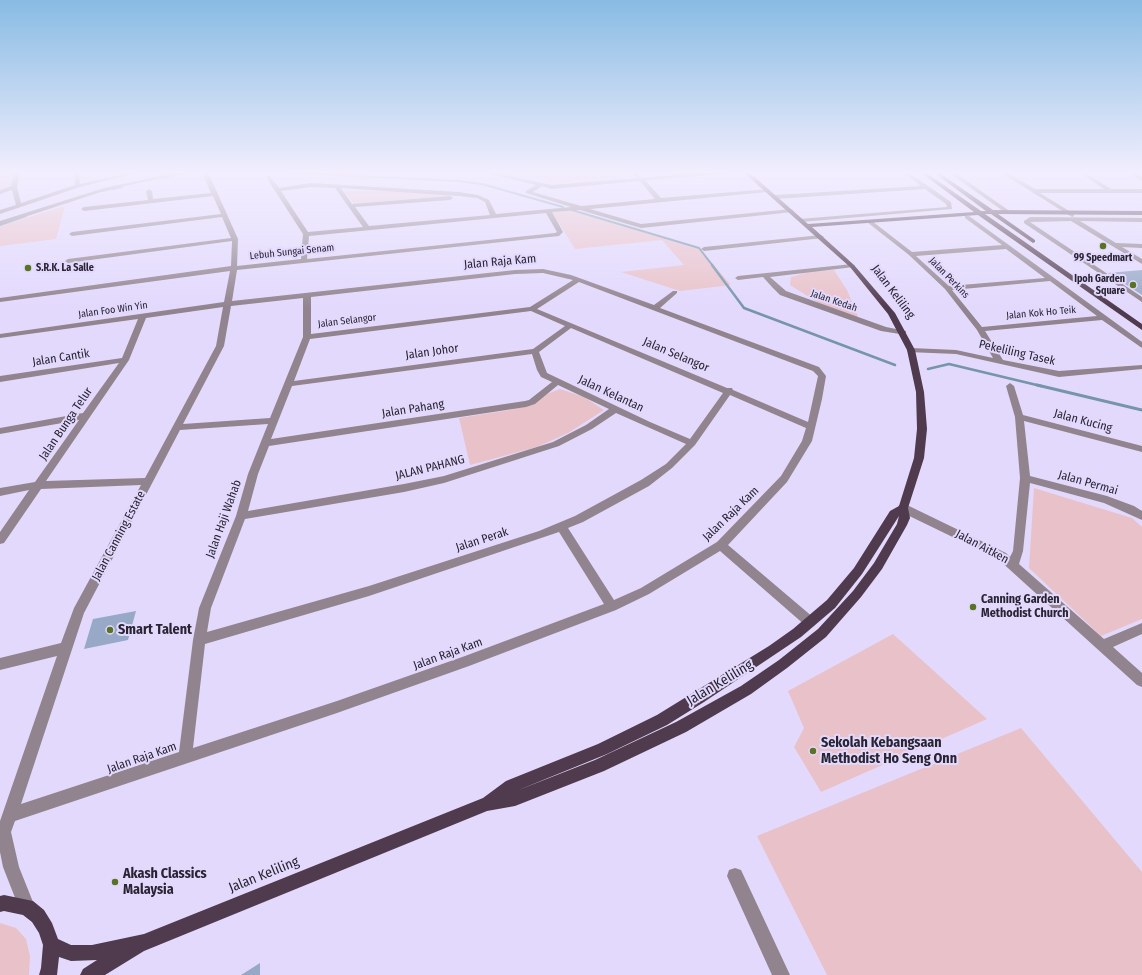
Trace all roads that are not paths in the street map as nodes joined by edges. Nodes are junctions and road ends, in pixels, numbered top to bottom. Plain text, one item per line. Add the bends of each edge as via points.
1 (966, 217) edge
2 (17, 218) edge
3 (198, 218) edge
4 (226, 218) edge
5 (296, 218) edge
6 (360, 218) edge
7 (478, 218) edge
8 (552, 218) edge
9 (612, 218) edge
10 (727, 218) edge
11 (798, 218) edge
12 (832, 218) edge
13 (926, 218) edge
14 (958, 218) edge
15 (968, 218) edge
16 (992, 218) edge
17 (993, 218) edge
18 (1045, 218) edge
19 (1075, 218) edge
20 (801, 220) junction
21 (0, 223) edge
22 (872, 223) junction
23 (367, 228) junction
24 (810, 228) junction
25 (1009, 233) junction
26 (72, 234) dead end
27 (306, 234) junction
28 (821, 238) junction
29 (235, 239) junction
30 (1115, 245) junction
31 (1142, 246) edge
32 (1008, 247) junction
33 (704, 249) dead end
34 (911, 254) junction
35 (304, 260) junction
36 (68, 261) dead end
37 (1142, 262) edge
38 (852, 266) junction
39 (234, 268) junction
40 (765, 275) junction
41 (738, 278) dead end
42 (1052, 279) junction
43 (577, 280) junction
44 (947, 288) junction
45 (675, 292) dead end
46 (307, 295) junction
47 (0, 300) edge
48 (1142, 300) edge
49 (228, 304) junction
50 (532, 308) junction
51 (654, 309) junction
52 (143, 316) junction
53 (1104, 318) junction
54 (1142, 319) edge
55 (571, 325) junction
56 (1142, 328) edge
57 (980, 329) junction
58 (903, 333) junction
59 (0, 336) edge
60 (307, 337) junction
61 (1142, 346) edge
62 (911, 350) junction
63 (534, 351) junction
64 (125, 360) junction
65 (999, 360) junction
66 (1142, 367) edge
67 (0, 379) edge
68 (557, 382) junction
69 (289, 384) junction
70 (1010, 386) dead end
71 (729, 390) junction
72 (614, 408) junction
73 (85, 416) junction
74 (1019, 417) junction
75 (274, 421) junction
76 (810, 426) junction
77 (177, 427) junction
78 (0, 430) edge
79 (266, 442) junction
80 (692, 443) junction
81 (1142, 449) edge
82 (1025, 478) junction
83 (148, 481) junction
84 (40, 485) junction
85 (0, 492) edge
86 (903, 508) junction
87 (240, 516) junction
88 (1142, 516) edge
89 (562, 527) junction
90 (0, 540) edge
91 (721, 545) junction
92 (1013, 564) junction
93 (612, 606) junction
94 (810, 622) junction
95 (1142, 628) edge
96 (199, 640) junction
97 (1104, 645) junction
98 (65, 648) junction
99 (0, 664) edge
100 (1142, 681) edge
101 (185, 757) junction
102 (487, 804) junction
103 (10, 815) junction
104 (2, 837) edge
105 (735, 876) dead end
106 (0, 904) edge
107 (27, 908) junction
108 (144, 942) junction
109 (50, 945) junction
110 (48, 975) edge
111 (89, 975) edge
112 (781, 975) edge

1 - 32 street
2 - 21 street
3 - 26 street
4 - 29 street, Jalan Canning Estate
5 - 27 street
6 - 23 street
7 - 23 street
8 - 35 street, Lebuh Sungai Senam via 560,232 557,235
9 - 10 street via 643,226
11 - 20 main road, Jalan Keliling
12 - 20 street
13 - 22 main road
14 - 22 main road
15 - 25 main road via 984,221
16 - 25 main road
17 - 54 main road
18 - 48 street via 1030,219 1026,222
19 - 30 street
20 - 24 main road, Jalan Keliling
22 - 24 main road
22 - 34 street, Jalan Perkins
23 - 27 street
24 - 28 main road, Jalan Keliling
25 - 56 main road
27 - 35 street
28 - 33 street
28 - 38 main road, Jalan Keliling
29 - 36 street
29 - 39 street, Jalan Canning Estate
30 - 31 street
30 - 37 street
32 - 34 street
32 - 42 street
34 - 44 street, Jalan Perkins
35 - 39 street, Lebuh Sungai Senam
38 - 40 street, Jalan Kedah
38 - 58 main road, Jalan Keliling via 891,313
39 - 47 street, Lebuh Sungai Senam
39 - 49 street, Jalan Canning Estate
40 - 41 street, Jalan Kedah
40 - 58 street, Jalan Kedah via 783,293 884,329
42 - 44 street
42 - 53 street
43 - 46 street, Jalan Raja Kam via 557,273 530,270
43 - 50 street, Jalan Selangor
43 - 51 street, Jalan Raja Kam
44 - 57 street, Jalan Perkins
45 - 51 street
46 - 49 street, Jalan Raja Kam
46 - 60 street, Jalan Haji Wahab
49 - 52 street, Jalan Foo Win Yin
49 - 77 street, Jalan Canning Estate via 220,346
50 - 55 street, Jalan Selangor
50 - 60 street, Jalan Selangor
51 - 76 street, Jalan Raja Kam via 819,371 822,376
52 - 59 street, Jalan Foo Win Yin
52 - 64 street, Jalan Bunga Telur
53 - 57 street, Jalan Kok Ho Teik
53 - 61 street
55 - 63 street, Jalan Johor
55 - 71 street, Jalan Selangor
57 - 65 street, Jalan Perkins
58 - 62 main road, Jalan Keliling
60 - 69 street, Jalan Haji Wahab
62 - 65 street, Pekeliling Tasek via 956,352
62 - 86 main road, Jalan Keliling via 920,392 922,429 919,458
63 - 68 street, Jalan Kelantan via 544,375
63 - 69 street, Jalan Johor
64 - 67 street, Jalan Cantik
64 - 73 street, Jalan Bunga Telur
65 - 66 street, Pekeliling Tasek via 1060,374
68 - 72 street, Jalan Kelantan
68 - 79 street, Jalan Pahang via 528,404
69 - 75 street, Jalan Haji Wahab
70 - 74 street
71 - 76 street, Jalan Selangor
71 - 80 street, Jalan Perak
72 - 80 street, Jalan Kelantan
72 - 87 street, JALAN PAHANG via 590,427 556,444 444,479 397,490
73 - 78 street
73 - 84 street, Jalan Bunga Telur
74 - 81 street, Jalan Kucing
74 - 82 street
75 - 77 street
75 - 79 street, Jalan Haji Wahab
76 - 91 street, Jalan Raja Kam via 807,441 784,479
77 - 83 street, Jalan Canning Estate
79 - 87 street, Jalan Haji Wahab
80 - 89 street, Jalan Perak via 669,466 645,483
82 - 88 street, Jalan Permai via 1106,500
82 - 92 street via 1018,551
83 - 84 street
83 - 98 street, Jalan Canning Estate via 78,612
84 - 85 street
84 - 90 street, Jalan Bunga Telur
86 - 92 street, Jalan Aitken via 990,549
86 - 94 main road, Jalan Keliling via 891,518 858,571 831,604
86 - 102 main road, Jalan Keliling via 905,518 896,537 857,594 822,633 759,682 681,726 599,766 515,799
87 - 96 street, Jalan Haji Wahab via 205,608
89 - 93 street
89 - 96 street, Jalan Perak via 369,591
91 - 93 street, Jalan Raja Kam via 645,591
91 - 94 street
92 - 97 street, Jalan Aitken
93 - 101 street, Jalan Raja Kam via 465,662
94 - 102 main road, Jalan Keliling via 743,671 662,720 602,749 511,786
95 - 97 street
96 - 101 street, Jalan Haji Wahab
97 - 100 street, Jalan Aitken
98 - 99 street
98 - 103 street, Jalan Canning Estate
101 - 103 street, Jalan Raja Kam
102 - 108 main road, Jalan Keliling
103 - 104 street, Jalan Canning Estate
104 - 107 street, Jalan Canning Estate
105 - 112 street
106 - 107 main road
107 - 109 main road via 38,916 46,929
108 - 109 main road, Jalan Keliling via 92,953 71,953
108 - 111 main road
109 - 110 main road

